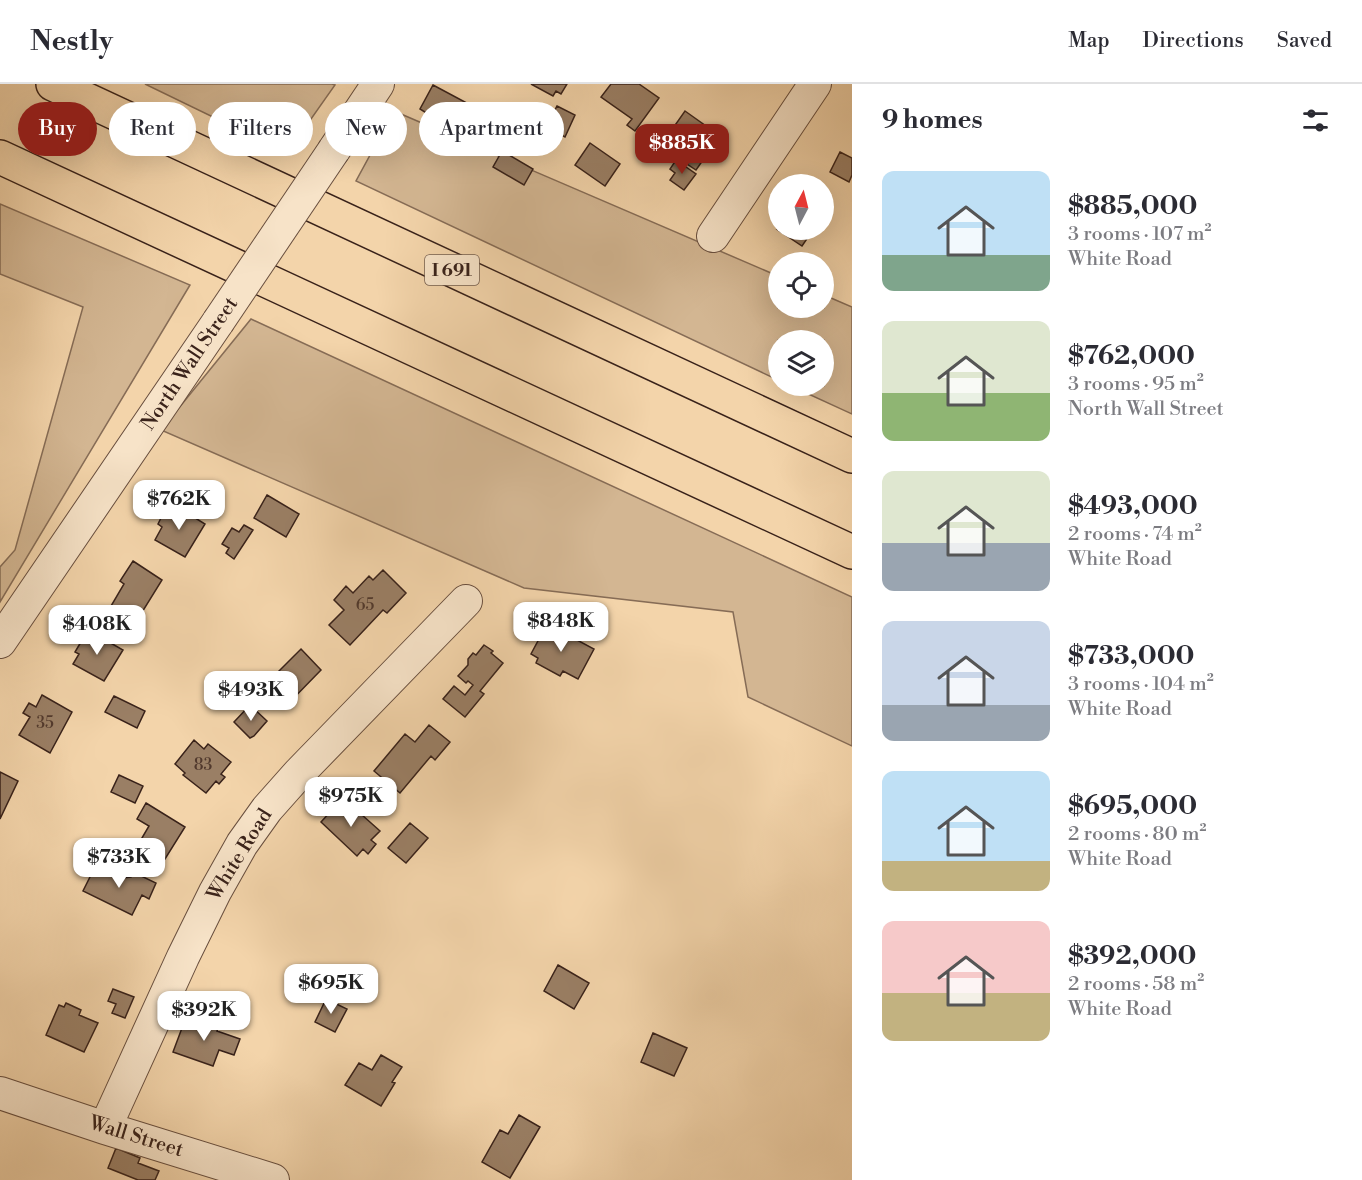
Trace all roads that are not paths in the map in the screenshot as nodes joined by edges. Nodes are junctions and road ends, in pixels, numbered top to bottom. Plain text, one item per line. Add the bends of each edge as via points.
1 (53, 84) edge
2 (378, 84) edge
3 (814, 84) edge
4 (0, 157) edge
5 (713, 236) dead end
6 (852, 456) edge
7 (852, 552) edge
8 (466, 601) dead end
9 (0, 642) edge
10 (0, 1093) edge
11 (105, 1128) junction
12 (273, 1180) edge

1 - 6 highway, I 691
2 - 9 street, North Wall Street, bridge
3 - 5 street
4 - 7 highway
8 - 11 street, White Road via 299,773 242,844 183,957
10 - 11 street, Wall Street
11 - 12 street, Wall Street

